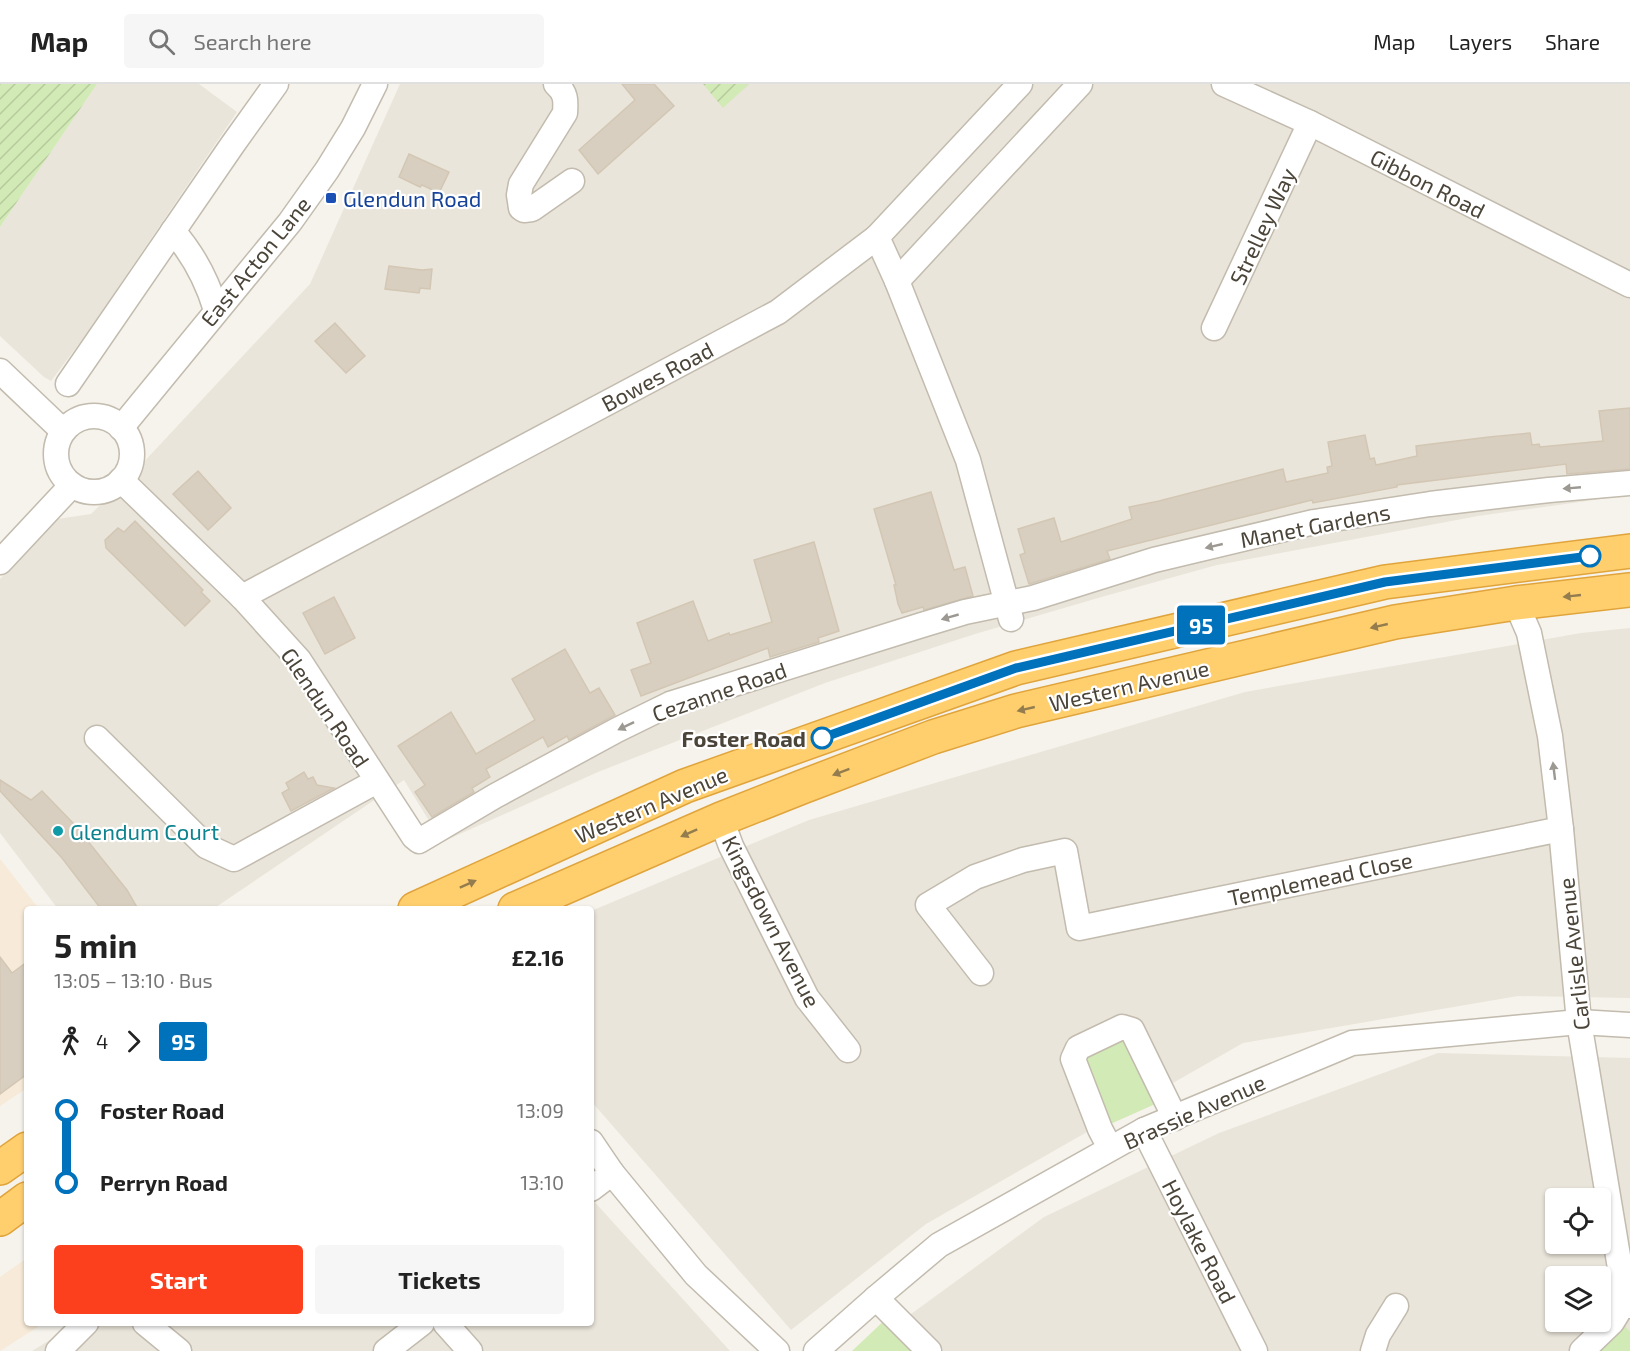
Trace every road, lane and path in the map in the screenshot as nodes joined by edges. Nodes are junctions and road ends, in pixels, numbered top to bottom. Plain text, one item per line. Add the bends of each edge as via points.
1 (276, 84) edge
2 (375, 84) edge
3 (556, 84) edge
4 (1020, 84) edge
5 (1080, 84) edge
6 (1224, 84) edge
7 (1310, 123) junction
8 (572, 181) dead end
9 (173, 231) junction
10 (877, 237) junction
11 (897, 281) junction
12 (1630, 285) edge
13 (216, 310) junction
14 (1214, 328) dead end
15 (0, 371) edge
16 (68, 384) dead end
17 (121, 428) junction
18 (63, 431) junction
19 (121, 480) junction
20 (1630, 483) edge
21 (72, 485) junction
22 (1630, 551) edge
23 (0, 562) edge
24 (1630, 590) edge
25 (242, 597) junction
26 (1516, 603) junction
27 (1009, 612) junction
28 (97, 738) dead end
29 (377, 781) junction
30 (721, 819) junction
31 (1562, 829) junction
32 (418, 841) joint
33 (422, 906) edge
34 (522, 906) edge
35 (981, 973) dead end
36 (1579, 1022) junction
37 (1630, 1025) edge
38 (848, 1050) dead end
39 (1175, 1118) junction
40 (1144, 1130) junction
41 (594, 1146) edge
42 (1110, 1148) junction
43 (24, 1151) edge
44 (0, 1168) edge
45 (612, 1173) junction
46 (594, 1187) edge
47 (24, 1201) edge
48 (0, 1219) edge
49 (1628, 1292) edge
50 (876, 1298) junction
51 (1396, 1306) dead end
52 (83, 1326) edge
53 (149, 1326) edge
54 (419, 1326) edge
55 (448, 1326) edge
56 (398, 1347) edge
57 (58, 1351) edge
58 (179, 1351) edge
59 (470, 1351) edge
60 (777, 1351) edge
61 (816, 1351) edge
62 (930, 1351) edge
63 (1255, 1351) edge
64 (1373, 1351) edge
65 (1582, 1351) edge

1 - 9 street
2 - 13 street, East Acton Lane via 327,170 290,222
3 - 8 street via 566,100 565,113 521,184 521,208 532,209
4 - 10 street, Bowes Road
5 - 11 street
6 - 7 street, Gibbon Road
7 - 12 street, Gibbon Road
7 - 14 street, Strelley Way
9 - 13 street via 208,283
9 - 16 street
10 - 11 street
10 - 25 street, Bowes Road via 778,312
11 - 27 street via 968,460
13 - 17 street, East Acton Lane
15 - 18 street
17 - 18 street via 110,420 85,417
17 - 19 street via 131,448 128,471
18 - 21 street via 56,454 58,466
19 - 21 street via 103,491 81,490
19 - 25 street, Glendun Road
20 -> 27 street, Manet Gardens via 1430,504 1326,520 1154,560 1033,598
21 - 23 street
33 -> 22 highway, Western Avenue via 686,786 1016,668 1385,582
24 -> 26 highway, Western Avenue
25 - 29 street, Glendun Road via 299,660
26 -> 30 highway, Western Avenue via 1395,622 1016,711 933,737
31 -> 26 street, Carlisle Avenue via 1550,736 1529,633
27 -> 32 street, Cezanne Road via 965,612 670,704
28 - 29 street via 206,846 234,859
29 - 32 street, Glendun Road
30 -> 34 highway, Western Avenue
30 - 38 street, Kingsdown Avenue via 807,998
31 - 35 street, Templemead Close via 1079,928 1065,851 1023,860 975,877 928,905
31 - 36 street, Carlisle Avenue
36 - 37 street, Brassie Avenue
36 - 39 street, Brassie Avenue via 1352,1043
36 - 49 street, Carlisle Avenue
39 - 40 street, Brassie Avenue
39 - 42 street via 1132,1030 1122,1027 1087,1043 1078,1048 1073,1059
40 - 42 street, Brassie Avenue
40 - 63 street, Hoylake Road
41 - 45 street
42 - 50 street, Brassie Avenue via 939,1245
43 - 44 highway
45 - 46 street
45 - 60 street via 696,1275
47 - 48 highway
49 - 65 street via 1612,1322
50 - 61 street, Brassie Avenue
50 - 62 street
51 - 64 street
52 - 57 street
53 - 58 street
54 - 56 street
55 - 59 street

